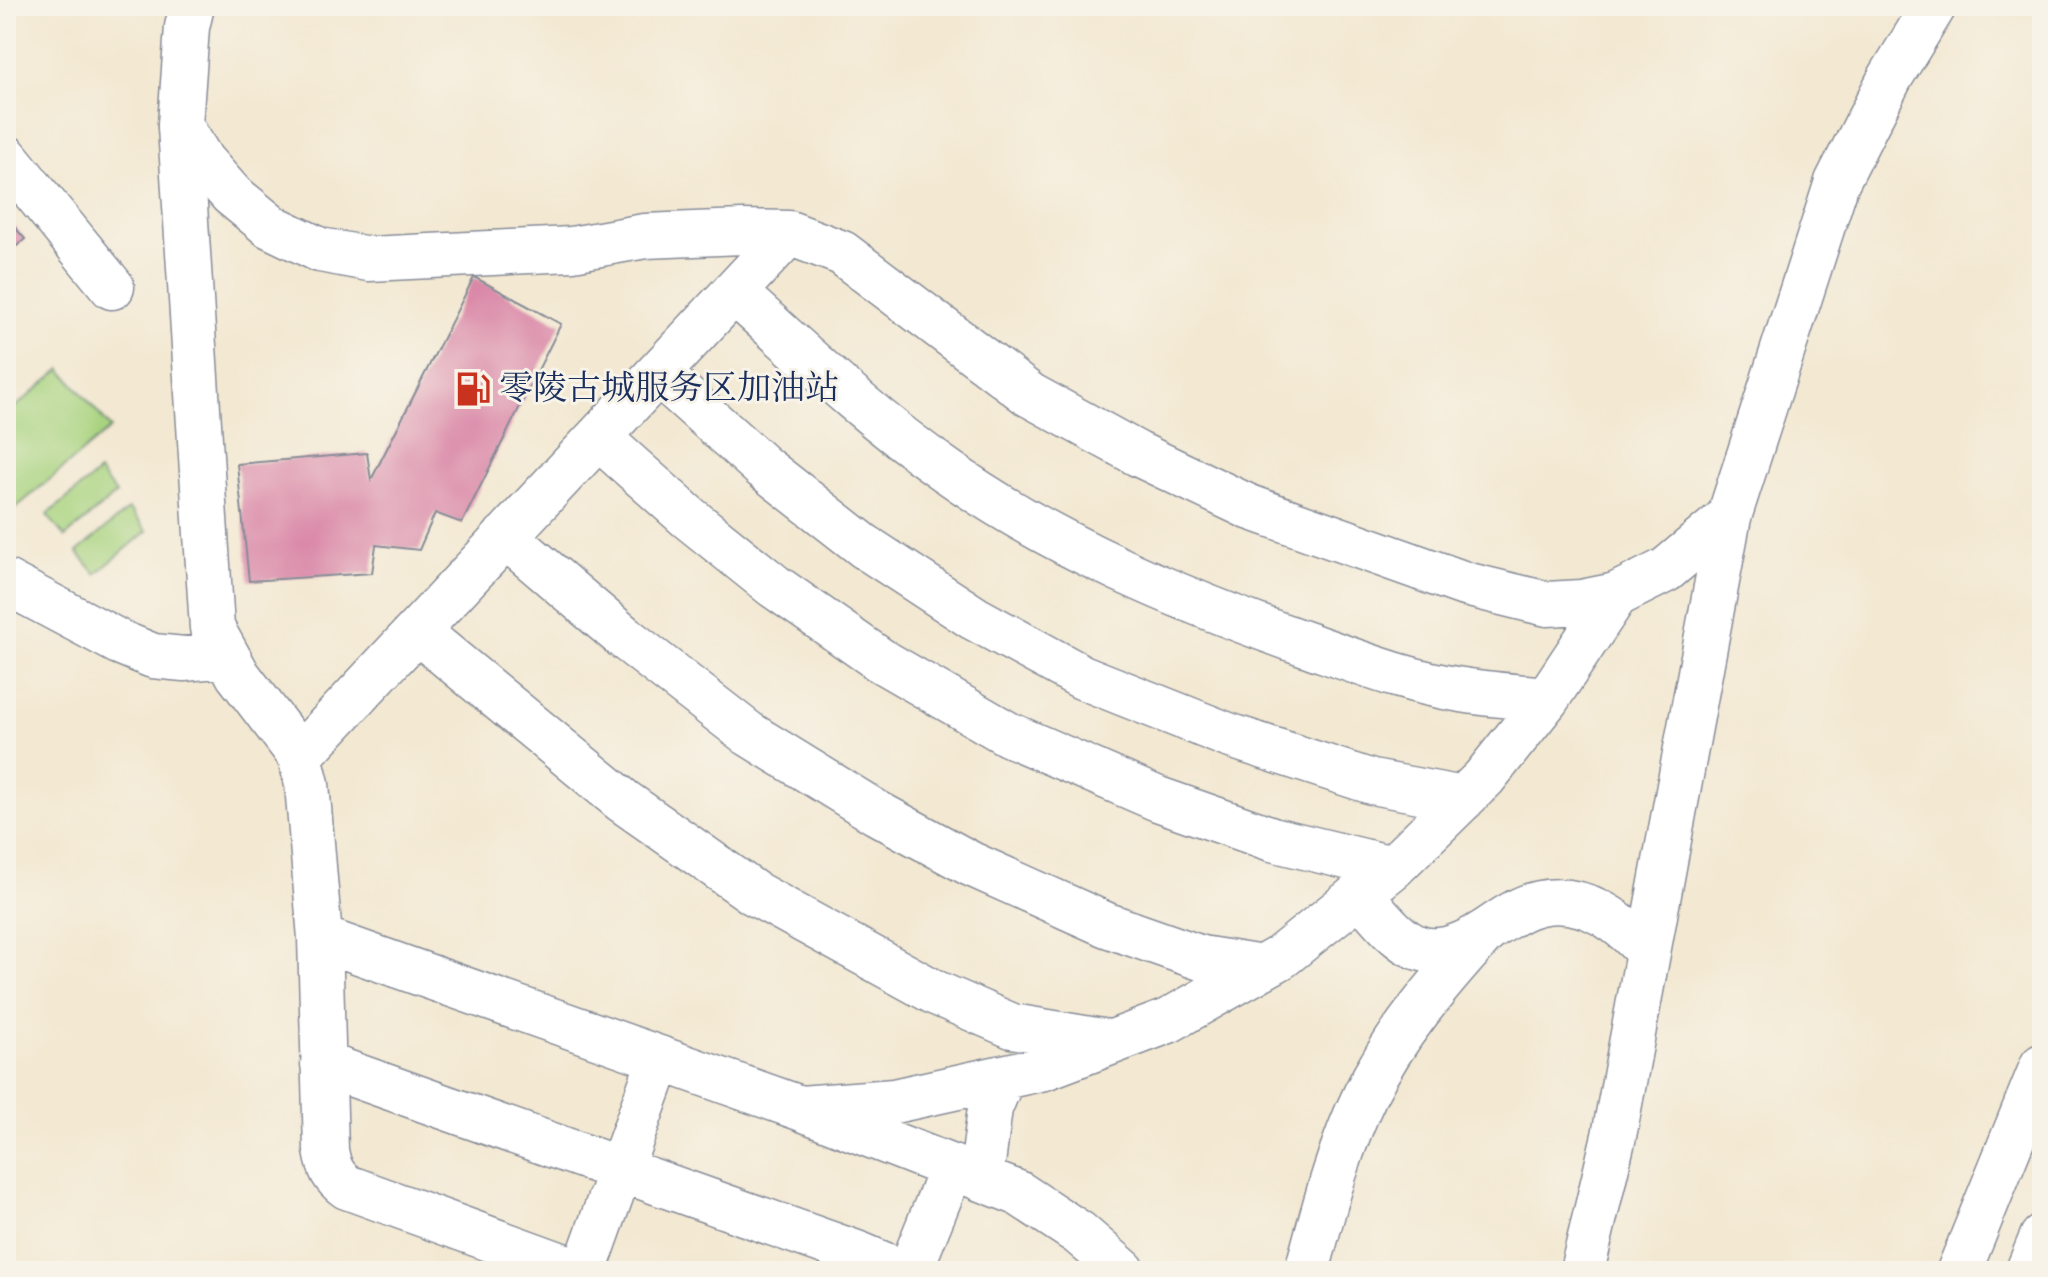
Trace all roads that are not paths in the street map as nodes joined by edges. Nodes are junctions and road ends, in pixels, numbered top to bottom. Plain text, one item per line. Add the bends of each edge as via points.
1 (192, 6) edge
2 (1903, 6) edge
3 (1934, 6) edge
4 (180, 125) junction
5 (6, 157) edge
6 (1837, 182) junction
7 (789, 233) junction
8 (112, 287) dead end
9 (734, 292) junction
10 (658, 373) junction
11 (598, 437) junction
12 (1729, 517) junction
13 (505, 536) junction
14 (6, 582) edge
15 (1616, 595) junction
16 (417, 631) junction
17 (227, 655) junction
18 (1547, 699) junction
19 (300, 756) junction
20 (1463, 799) junction
21 (1376, 881) junction
22 (1485, 932) junction
23 (320, 938) junction
24 (1400, 940) junction
25 (1648, 952) junction
26 (1262, 968) junction
27 (1401, 1034) junction
28 (1110, 1043) junction
29 (660, 1059) junction
30 (323, 1064) junction
31 (2042, 1066) edge
32 (1003, 1077) junction
33 (800, 1108) junction
34 (621, 1169) junction
35 (967, 1173) junction
36 (2042, 1237) edge
37 (581, 1271) edge
38 (899, 1271) edge
39 (910, 1271) edge
40 (1123, 1271) edge
41 (1307, 1271) edge
42 (1582, 1271) edge
43 (1959, 1271) edge
44 (2028, 1271) edge

1 - 4 main road
2 - 6 main road
3 - 6 main road
4 - 7 main road via 231,194 270,226 320,250 369,259 572,249 645,236
4 - 17 main road via 212,628
5 - 8 main road
6 - 12 main road
7 - 9 main road
7 - 15 main road via 842,253 1030,395 1249,507 1465,584 1533,601 1581,602
9 - 10 main road
9 - 18 main road via 862,406 947,472 1042,531 1236,618 1386,672 1461,690
10 - 11 main road
10 - 20 main road via 763,467 864,546 974,618 1082,677 1228,735 1372,782
11 - 13 main road
11 - 21 main road via 774,586 880,660 1008,734 1158,799
12 - 15 main road via 1666,570
12 - 25 main road
13 - 16 main road
13 - 26 main road via 749,734 877,813 971,864 1107,925 1201,958
14 - 17 main road via 153,656
15 - 18 main road
16 - 19 main road
16 - 28 main road via 623,801 754,893 936,993 1012,1026
17 - 19 main road
18 - 20 main road
19 - 23 main road via 312,817
20 - 21 main road
21 - 24 main road
21 - 26 main road
22 - 24 main road via 1442,950 1419,950
22 - 25 main road via 1541,902 1578,903 1626,928
22 - 27 main road
23 - 29 main road
23 - 30 main road
24 - 27 main road via 1414,977
25 - 42 main road
26 - 28 main road via 1168,1021
27 - 41 main road via 1365,1096 1332,1181
28 - 32 main road
29 - 33 main road
29 - 34 main road
30 - 34 main road
30 - 37 main road via 326,1150 336,1179
31 - 43 main road
32 - 33 main road via 894,1101
32 - 35 main road
33 - 35 main road
34 - 37 main road
34 - 38 main road
35 - 39 main road
35 - 40 main road via 1018,1193 1079,1233
36 - 44 main road

